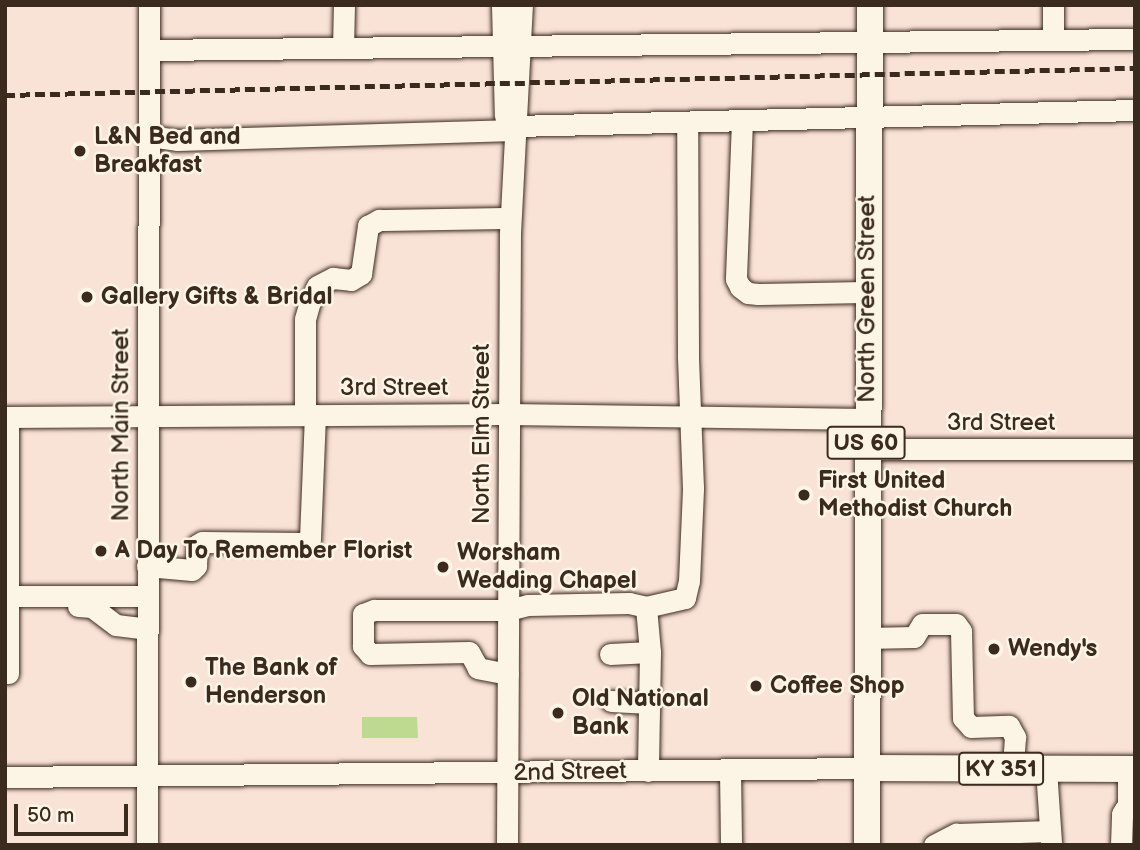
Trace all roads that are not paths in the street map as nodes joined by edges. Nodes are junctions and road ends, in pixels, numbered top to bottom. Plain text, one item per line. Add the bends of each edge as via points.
1 (149, 5) edge
2 (344, 5) edge
3 (502, 5) edge
4 (522, 5) edge
5 (870, 5) edge
6 (1052, 5) edge
7 (1135, 39) edge
8 (1053, 40) junction
9 (869, 41) junction
10 (512, 45) junction
11 (343, 48) junction
12 (149, 50) junction
13 (1135, 110) edge
14 (869, 118) junction
15 (742, 121) junction
16 (687, 122) junction
17 (511, 128) junction
18 (149, 136) junction
19 (510, 225) junction
20 (867, 292) junction
21 (507, 414) junction
22 (310, 415) junction
23 (147, 416) junction
24 (691, 416) junction
25 (7, 417) edge
26 (866, 419) junction
27 (866, 449) junction
28 (1135, 449) edge
29 (147, 566) junction
30 (12, 596) edge
31 (147, 596) junction
32 (646, 607) junction
33 (508, 610) junction
34 (147, 629) junction
35 (866, 638) junction
36 (650, 652) junction
37 (610, 654) dead end
38 (5, 673) edge
39 (508, 674) junction
40 (611, 701) dead end
41 (650, 703) junction
42 (867, 768) junction
43 (730, 769) junction
44 (1013, 769) junction
45 (1046, 769) junction
46 (1131, 769) edge
47 (648, 771) junction
48 (508, 772) junction
49 (147, 776) junction
50 (5, 777) edge
51 (1131, 808) edge
52 (1051, 838) edge
53 (148, 845) edge
54 (508, 845) edge
55 (731, 845) edge
56 (867, 845) edge
57 (934, 845) edge
58 (1121, 845) edge

1 - 12 street, North Main Street
2 - 11 street
3 - 10 street, North Elm Street
4 - 10 street, North Elm Street
5 - 9 main road, North Green Street / US 60
6 - 8 street
7 - 8 street
8 - 9 street
9 - 10 street
9 - 14 main road, North Green Street / US 60
10 - 11 street
10 - 17 street, North Elm Street
11 - 12 street
12 - 18 street, North Main Street
13 - 14 street
14 - 15 street
14 - 20 main road, North Green Street / US 60
15 - 16 street
15 - 20 street via 736,279 740,287 758,294
16 - 17 street
16 - 24 street
17 - 18 street via 177,140
17 - 19 street, North Elm Street
18 - 23 street, North Main Street
19 - 21 street, North Elm Street
19 - 22 street via 379,220 368,226 361,274 351,280 332,278 317,286 310,302 305,319
20 - 26 main road, North Green Street / US 60
21 - 22 street, 3rd Street
21 - 24 street, 3rd Street
21 - 33 street, North Elm Street
22 - 23 street, 3rd Street
22 - 29 street via 310,539 303,543 202,542 197,545 192,570
23 - 25 street, 3rd Street
23 - 29 street, North Main Street
24 - 26 street, 3rd Street
24 - 32 street via 693,488 685,598
25 - 30 street
26 - 27 main road, North Green Street / US 60
27 - 28 street, 3rd Street
27 - 35 main road, North Green Street / US 60
29 - 31 street, North Main Street
30 - 31 street
30 - 34 street via 42,610 92,607 116,625
30 - 38 street
31 - 34 street, North Main Street
32 - 33 street via 616,603 528,605
32 - 36 street
33 - 39 street, North Elm Street
33 - 39 street via 374,610 363,614 363,646 370,654 469,652 478,668
34 - 49 street, North Main Street
35 - 42 main road, North Green Street / US 60
35 - 44 street via 914,637 922,624 956,624 961,631 963,718 971,727 1009,726 1015,737
36 - 37 street
36 - 41 street
39 - 48 street, North Elm Street
40 - 41 street
41 - 47 street
42 - 43 street, 2nd Street
42 - 44 main road, 2nd Street / KY 351
42 - 56 main road, North Green Street / US 60
43 - 47 street, 2nd Street
43 - 55 street
44 - 45 main road, 2nd Street / KY 351
45 - 46 main road, 2nd Street / KY 351
45 - 52 street
46 - 51 street
47 - 48 street, 2nd Street
48 - 49 street, 2nd Street
48 - 54 street, North Elm Street
49 - 50 street, 2nd Street
49 - 53 street, North Main Street
51 - 58 street via 1122,814
52 - 57 street via 956,834

